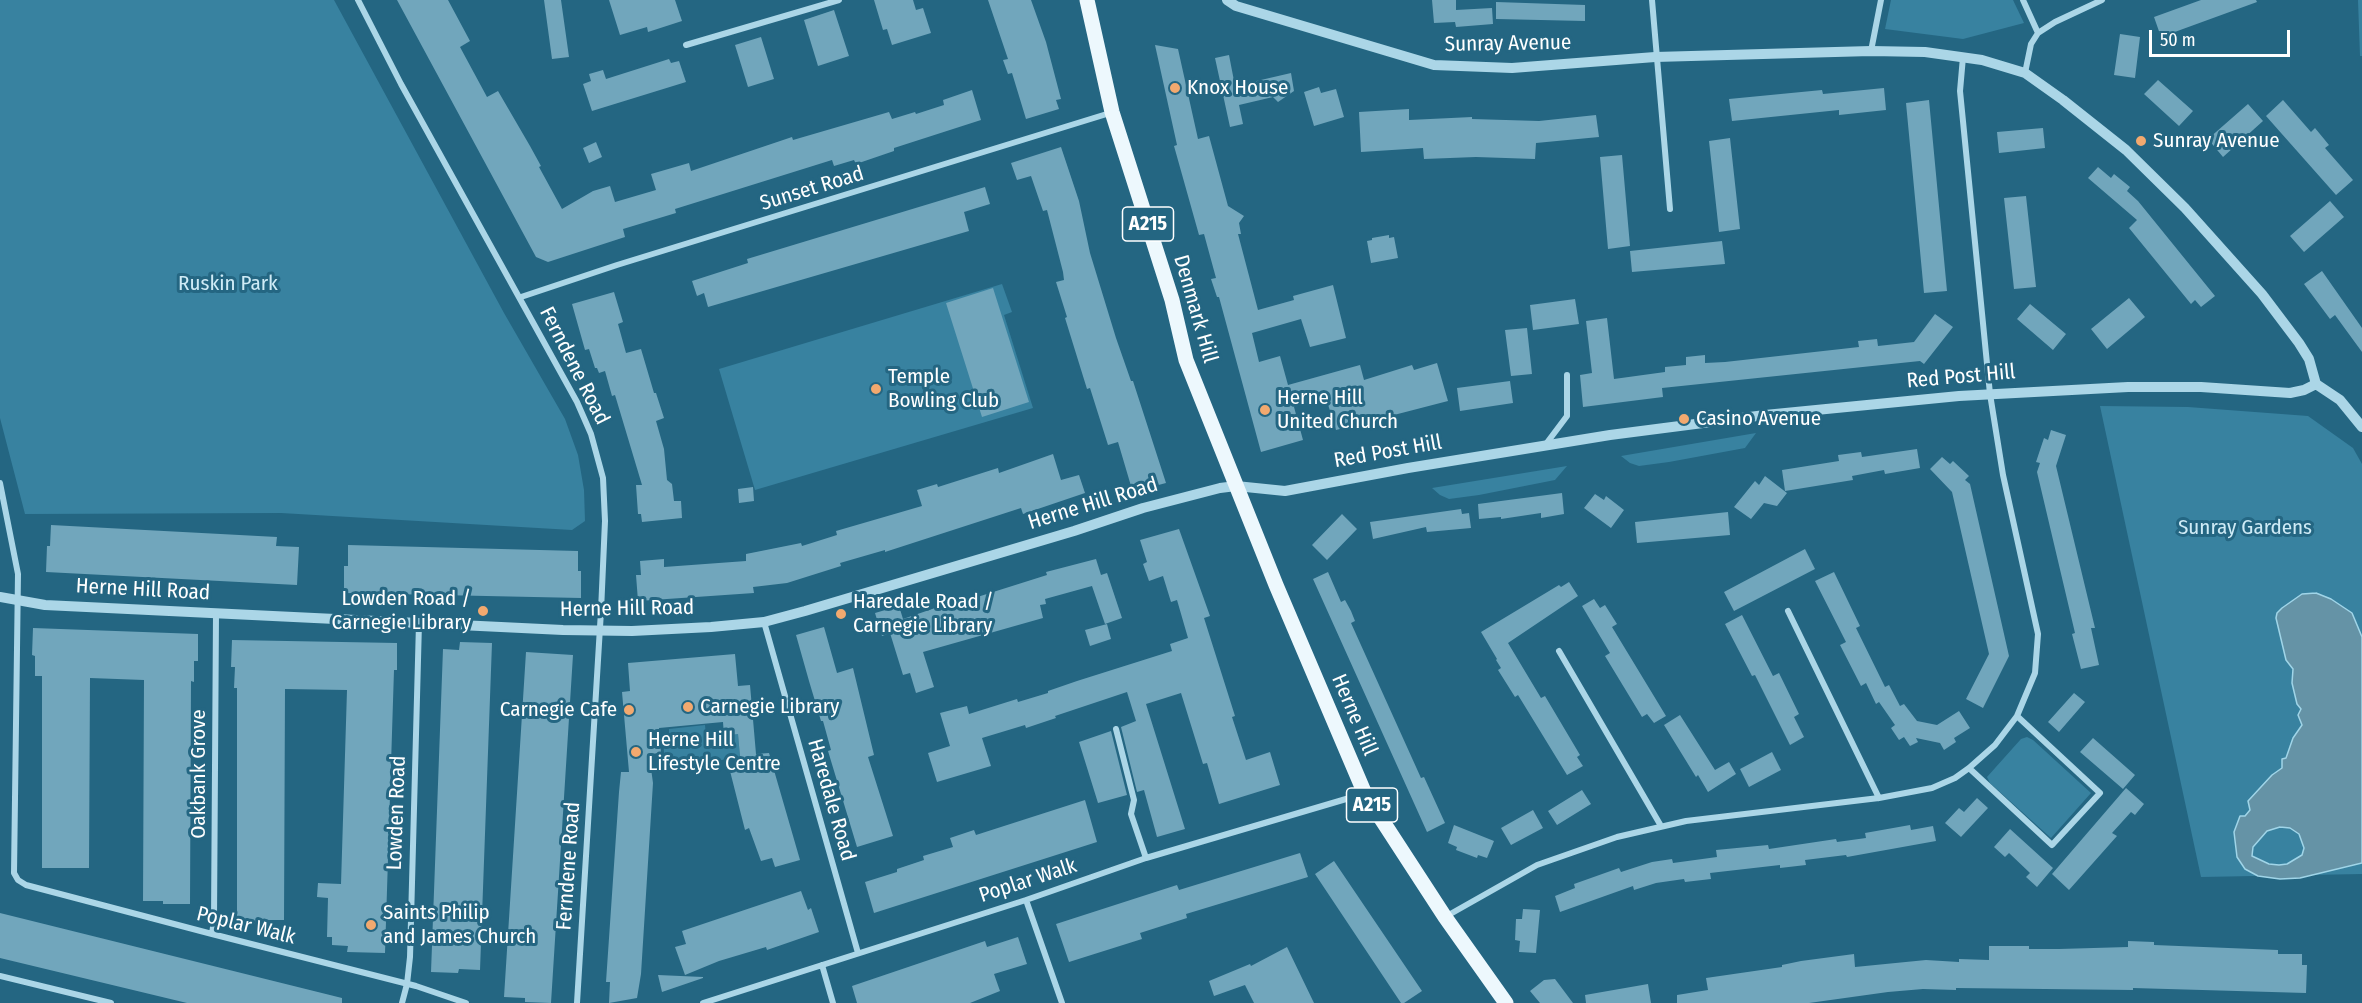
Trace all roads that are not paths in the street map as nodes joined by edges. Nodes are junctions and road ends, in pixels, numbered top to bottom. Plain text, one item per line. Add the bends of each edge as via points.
1 (358, 0) edge
2 (839, 0) edge
3 (1087, 0) edge
4 (1227, 0) edge
5 (1652, 0) edge
6 (1881, 0) edge
7 (2023, 0) edge
8 (2102, 0) edge
9 (2038, 33) junction
10 (686, 45) dead end
11 (1872, 51) junction
12 (1655, 57) junction
13 (1963, 57) junction
14 (2025, 73) junction
15 (1112, 112) junction
16 (1670, 209) dead end
17 (521, 297) junction
18 (1567, 375) dead end
19 (2316, 384) junction
20 (1990, 394) junction
21 (2362, 427) edge
22 (1546, 444) junction
23 (0, 483) edge
24 (1236, 486) junction
25 (0, 597) edge
26 (17, 601) junction
27 (1788, 611) dead end
28 (216, 614) junction
29 (764, 622) junction
30 (419, 623) junction
31 (600, 631) junction
32 (1558, 651) dead end
33 (2017, 717) junction
34 (1116, 729) dead end
35 (1969, 768) junction
36 (1365, 794) junction
37 (1879, 798) junction
38 (1661, 826) junction
39 (1146, 858) junction
40 (1026, 900) junction
41 (1445, 917) junction
42 (212, 934) junction
43 (858, 953) junction
44 (822, 965) junction
45 (0, 975) edge
46 (407, 984) junction
47 (111, 1003) edge
48 (402, 1003) edge
49 (466, 1003) edge
50 (577, 1003) edge
51 (703, 1003) edge
52 (833, 1003) edge
53 (1062, 1003) edge
54 (1506, 1003) edge

1 - 17 street, Ferndene Road
2 - 10 street
3 - 15 main road, Denmark Hill / A215
4 - 12 street, Sunray Avenue via 1236,6 1434,64 1512,68
5 - 12 street
6 - 11 street
7 - 9 street
8 - 9 street
9 - 14 street via 2029,50
11 - 12 street, Sunray Avenue
11 - 13 street, Sunray Avenue
12 - 16 street
13 - 14 street, Sunray Avenue
13 - 20 street via 1961,103
14 - 19 street, Sunray Avenue via 2126,150 2185,208 2294,336 2309,358
15 - 17 street, Sunset Road
15 - 24 main road, Denmark Hill / A215 via 1172,300 1186,360
17 - 31 street, Ferndene Road via 577,402 599,462 605,497
18 - 22 street via 1567,416
19 - 20 street, Red Post Hill via 2290,393 2139,387
19 - 21 street via 2340,400
20 - 22 street, Red Post Hill via 1765,415
20 - 33 street via 2003,475 2038,634 2035,673
22 - 24 street, Red Post Hill via 1285,491
23 - 26 street via 18,574
24 - 29 street, Herne Hill Road via 1179,498
24 - 36 main road, Herne Hill / A215
25 - 26 street, Herne Hill Road
26 - 28 street, Herne Hill Road
26 - 42 street, Poplar Walk via 14,873 18,880
27 - 37 street
28 - 30 street, Herne Hill Road
28 - 42 street, Oakbank Grove
29 - 31 street, Herne Hill Road
29 - 43 street, Haredale Road
30 - 31 street, Herne Hill Road
30 - 46 street, Lowden Road
31 - 50 street, Ferndene Road
32 - 38 street
33 - 35 street via 1995,745
33 - 35 street via 2100,793 2052,845
34 - 39 street via 1134,800 1131,814
35 - 37 street via 1932,788
36 - 39 street, Poplar Walk
36 - 41 main road, Herne Hill / A215
37 - 38 street
38 - 41 street via 1545,862
39 - 40 street, Poplar Walk
40 - 43 street, Poplar Walk
40 - 53 street
41 - 54 main road, Herne Hill / A215
42 - 46 street, Poplar Walk
43 - 44 street, Poplar Walk
44 - 51 street, Poplar Walk
44 - 52 street
45 - 47 street
46 - 48 street, Lowden Road
46 - 49 street, Poplar Walk

